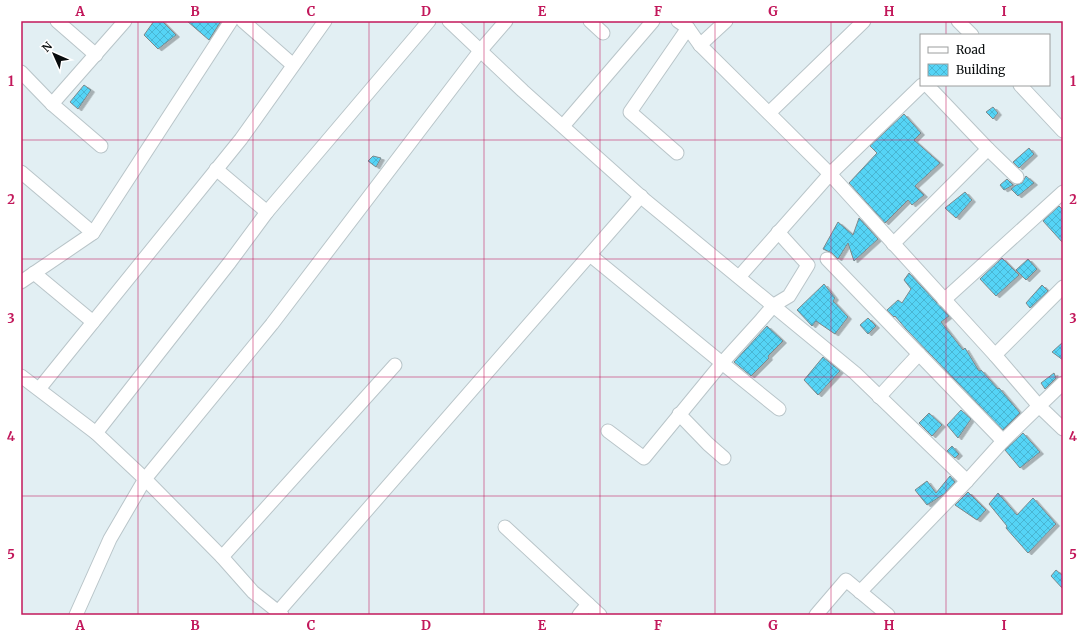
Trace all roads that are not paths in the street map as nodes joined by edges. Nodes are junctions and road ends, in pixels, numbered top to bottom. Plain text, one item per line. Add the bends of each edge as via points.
1 (57, 21) edge
2 (125, 21) edge
3 (230, 21) edge
4 (243, 21) edge
5 (325, 21) edge
6 (429, 21) edge
7 (448, 21) edge
8 (590, 21) edge
9 (653, 21) edge
10 (726, 21) edge
11 (864, 21) edge
12 (958, 21) edge
13 (500, 23) edge
14 (683, 24) edge
15 (604, 33) dead end
16 (969, 34) edge
17 (700, 45) junction
18 (480, 51) junction
19 (96, 55) junction
20 (293, 65) junction
21 (21, 72) edge
22 (921, 86) edge
23 (928, 86) edge
24 (1021, 86) edge
25 (52, 104) junction
26 (769, 113) junction
27 (563, 126) junction
28 (1063, 130) edge
29 (101, 146) dead end
30 (988, 149) junction
31 (677, 153) dead end
32 (216, 169) junction
33 (21, 172) edge
34 (830, 174) junction
35 (1017, 177) dead end
36 (1063, 192) edge
37 (641, 196) junction
38 (267, 212) junction
39 (778, 232) junction
40 (93, 233) junction
41 (893, 244) junction
42 (590, 255) junction
43 (827, 259) dead end
44 (34, 273) junction
45 (739, 277) junction
46 (21, 282) edge
47 (1063, 287) edge
48 (944, 300) junction
49 (774, 305) junction
50 (93, 322) junction
51 (919, 354) junction
52 (995, 355) junction
53 (722, 364) junction
54 (395, 365) dead end
55 (21, 376) edge
56 (1063, 382) edge
57 (38, 389) junction
58 (879, 397) junction
59 (1040, 406) junction
60 (779, 409) dead end
61 (679, 414) junction
62 (1063, 430) edge
63 (608, 431) dead end
64 (96, 433) junction
65 (1003, 441) junction
66 (724, 458) dead end
67 (145, 479) junction
68 (967, 481) junction
69 (505, 527) dead end
70 (222, 557) junction
71 (860, 592) junction
72 (588, 604) junction
73 (280, 613) edge
74 (76, 615) edge
75 (579, 615) edge
76 (600, 615) edge
77 (816, 615) edge
78 (888, 615) edge

1 - 19 street
2 - 19 street
3 - 40 street
4 - 20 street
5 - 20 street
6 - 38 street
7 - 18 street
8 - 15 street
9 - 27 street
10 - 17 street
11 - 26 street
12 - 16 street
13 - 18 street
14 - 17 street
14 - 31 street via 630,112
17 - 26 street
18 - 27 street
18 - 67 street via 272,324
19 - 25 street
20 - 32 street via 241,139
21 - 25 street
22 - 34 street
23 - 30 street
24 - 28 street
25 - 29 street
26 - 34 street
27 - 37 street
30 - 35 street
30 - 41 street
32 - 38 street
32 - 50 street
33 - 40 street
34 - 39 street
34 - 41 street
36 - 48 street
37 - 42 street
37 - 45 street
38 - 64 street
39 - 45 street
39 - 49 street via 808,265 789,296
40 - 44 street
41 - 48 street
42 - 53 street
42 - 73 street
43 - 51 street
44 - 46 street
44 - 50 street
45 - 49 street
47 - 52 street
48 - 52 street
49 - 53 street
49 - 58 street via 855,373
50 - 57 street
51 - 58 street
51 - 65 street
52 - 59 street
53 - 60 street
53 - 61 street
54 - 70 street
55 - 57 street
56 - 59 street
57 - 64 street
58 - 68 street
59 - 62 street
59 - 65 street
61 - 63 street via 644,458
61 - 66 street
64 - 67 street
65 - 68 street
67 - 70 street
67 - 74 street via 110,540
68 - 71 street
69 - 72 street
70 - 73 street via 253,592
71 - 77 street via 846,580
71 - 78 street
72 - 75 street
72 - 76 street

